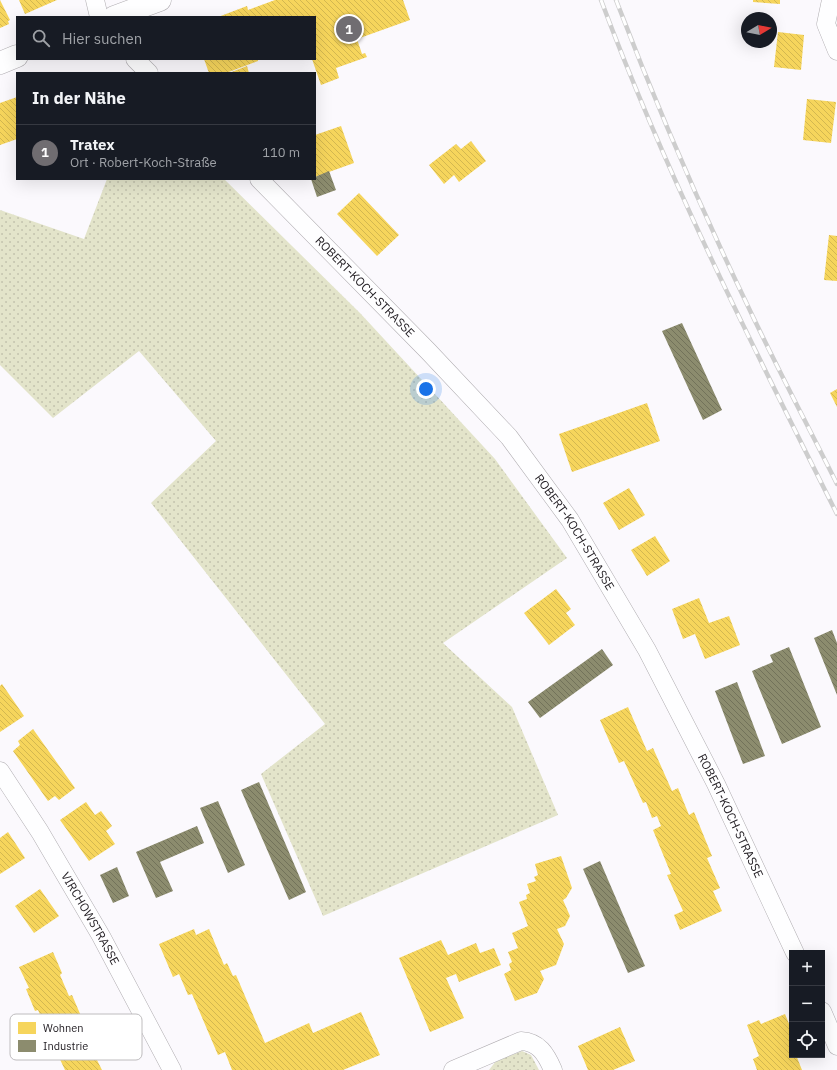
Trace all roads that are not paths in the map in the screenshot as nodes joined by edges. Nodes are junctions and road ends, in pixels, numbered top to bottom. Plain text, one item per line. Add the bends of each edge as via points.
1 (95, 0) edge
2 (160, 0) edge
3 (831, 0) edge
4 (98, 16) edge
5 (117, 16) edge
6 (837, 51) edge
7 (16, 56) edge
8 (136, 60) edge
9 (0, 63) edge
10 (148, 72) edge
11 (260, 180) edge
12 (0, 771) edge
13 (794, 950) edge
14 (825, 1018) edge
15 (837, 1046) edge
16 (472, 1066) edge
17 (172, 1070) edge
18 (453, 1070) edge
19 (553, 1070) edge

1 - 4 street
2 - 5 street
3 - 6 street via 826,24
7 - 9 street
8 - 10 street
11 - 13 street, ROBERT-KOCH-STRASSE via 509,437 570,520 647,650 716,784
12 - 17 street, VIRCHOWSTRASSE via 40,832 101,936
14 - 15 street
16 - 18 street
16 - 19 street via 521,1041 530,1041 540,1047

